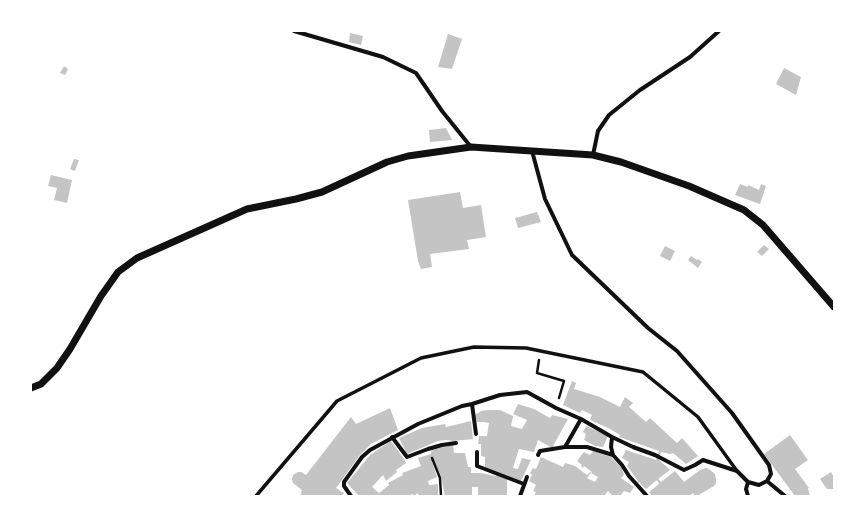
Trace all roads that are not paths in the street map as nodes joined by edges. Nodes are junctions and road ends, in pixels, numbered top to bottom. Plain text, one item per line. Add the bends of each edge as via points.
1 (294, 31) edge
2 (719, 31) edge
3 (471, 147) junction
4 (532, 150) junction
5 (593, 154) junction
6 (834, 307) edge
7 (31, 388) edge
8 (472, 404) junction
9 (581, 419) junction
10 (476, 434) dead end
11 (392, 437) junction
12 (612, 437) junction
13 (456, 443) dead end
14 (565, 447) junction
15 (477, 452) dead end
16 (538, 455) dead end
17 (613, 455) junction
18 (737, 471) junction
19 (527, 477) dead end
20 (767, 481) junction
21 (748, 482) junction
22 (524, 484) junction
23 (256, 496) edge
24 (351, 496) edge
25 (520, 496) edge
26 (647, 496) edge
27 (748, 496) edge
28 (785, 496) edge

1 - 3 street via 383,57 416,73
2 - 5 street via 690,57 609,114 598,131
3 - 4 street
3 - 7 street via 408,156 387,162 322,192 247,209 137,258 118,272 57,368 41,384
4 - 5 street
4 - 20 street via 545,199 572,255 648,328 677,351 732,414 769,465 771,474
5 - 6 street via 689,186 744,210 763,225
8 - 9 street via 500,395 527,392
8 - 10 street
8 - 11 street via 418,424
9 - 12 street
9 - 14 street
11 - 13 street via 407,457
11 - 24 street via 362,457 344,482
12 - 17 street
12 - 18 street via 684,470 703,460
14 - 16 street via 540,451
14 - 17 street via 587,447
15 - 22 street via 477,466
17 - 26 street
18 - 21 street
18 - 23 street via 698,418 643,372 526,348 474,347 421,358 337,401
19 - 22 street
20 - 21 street via 759,485
20 - 28 street
21 - 27 street
22 - 25 street

